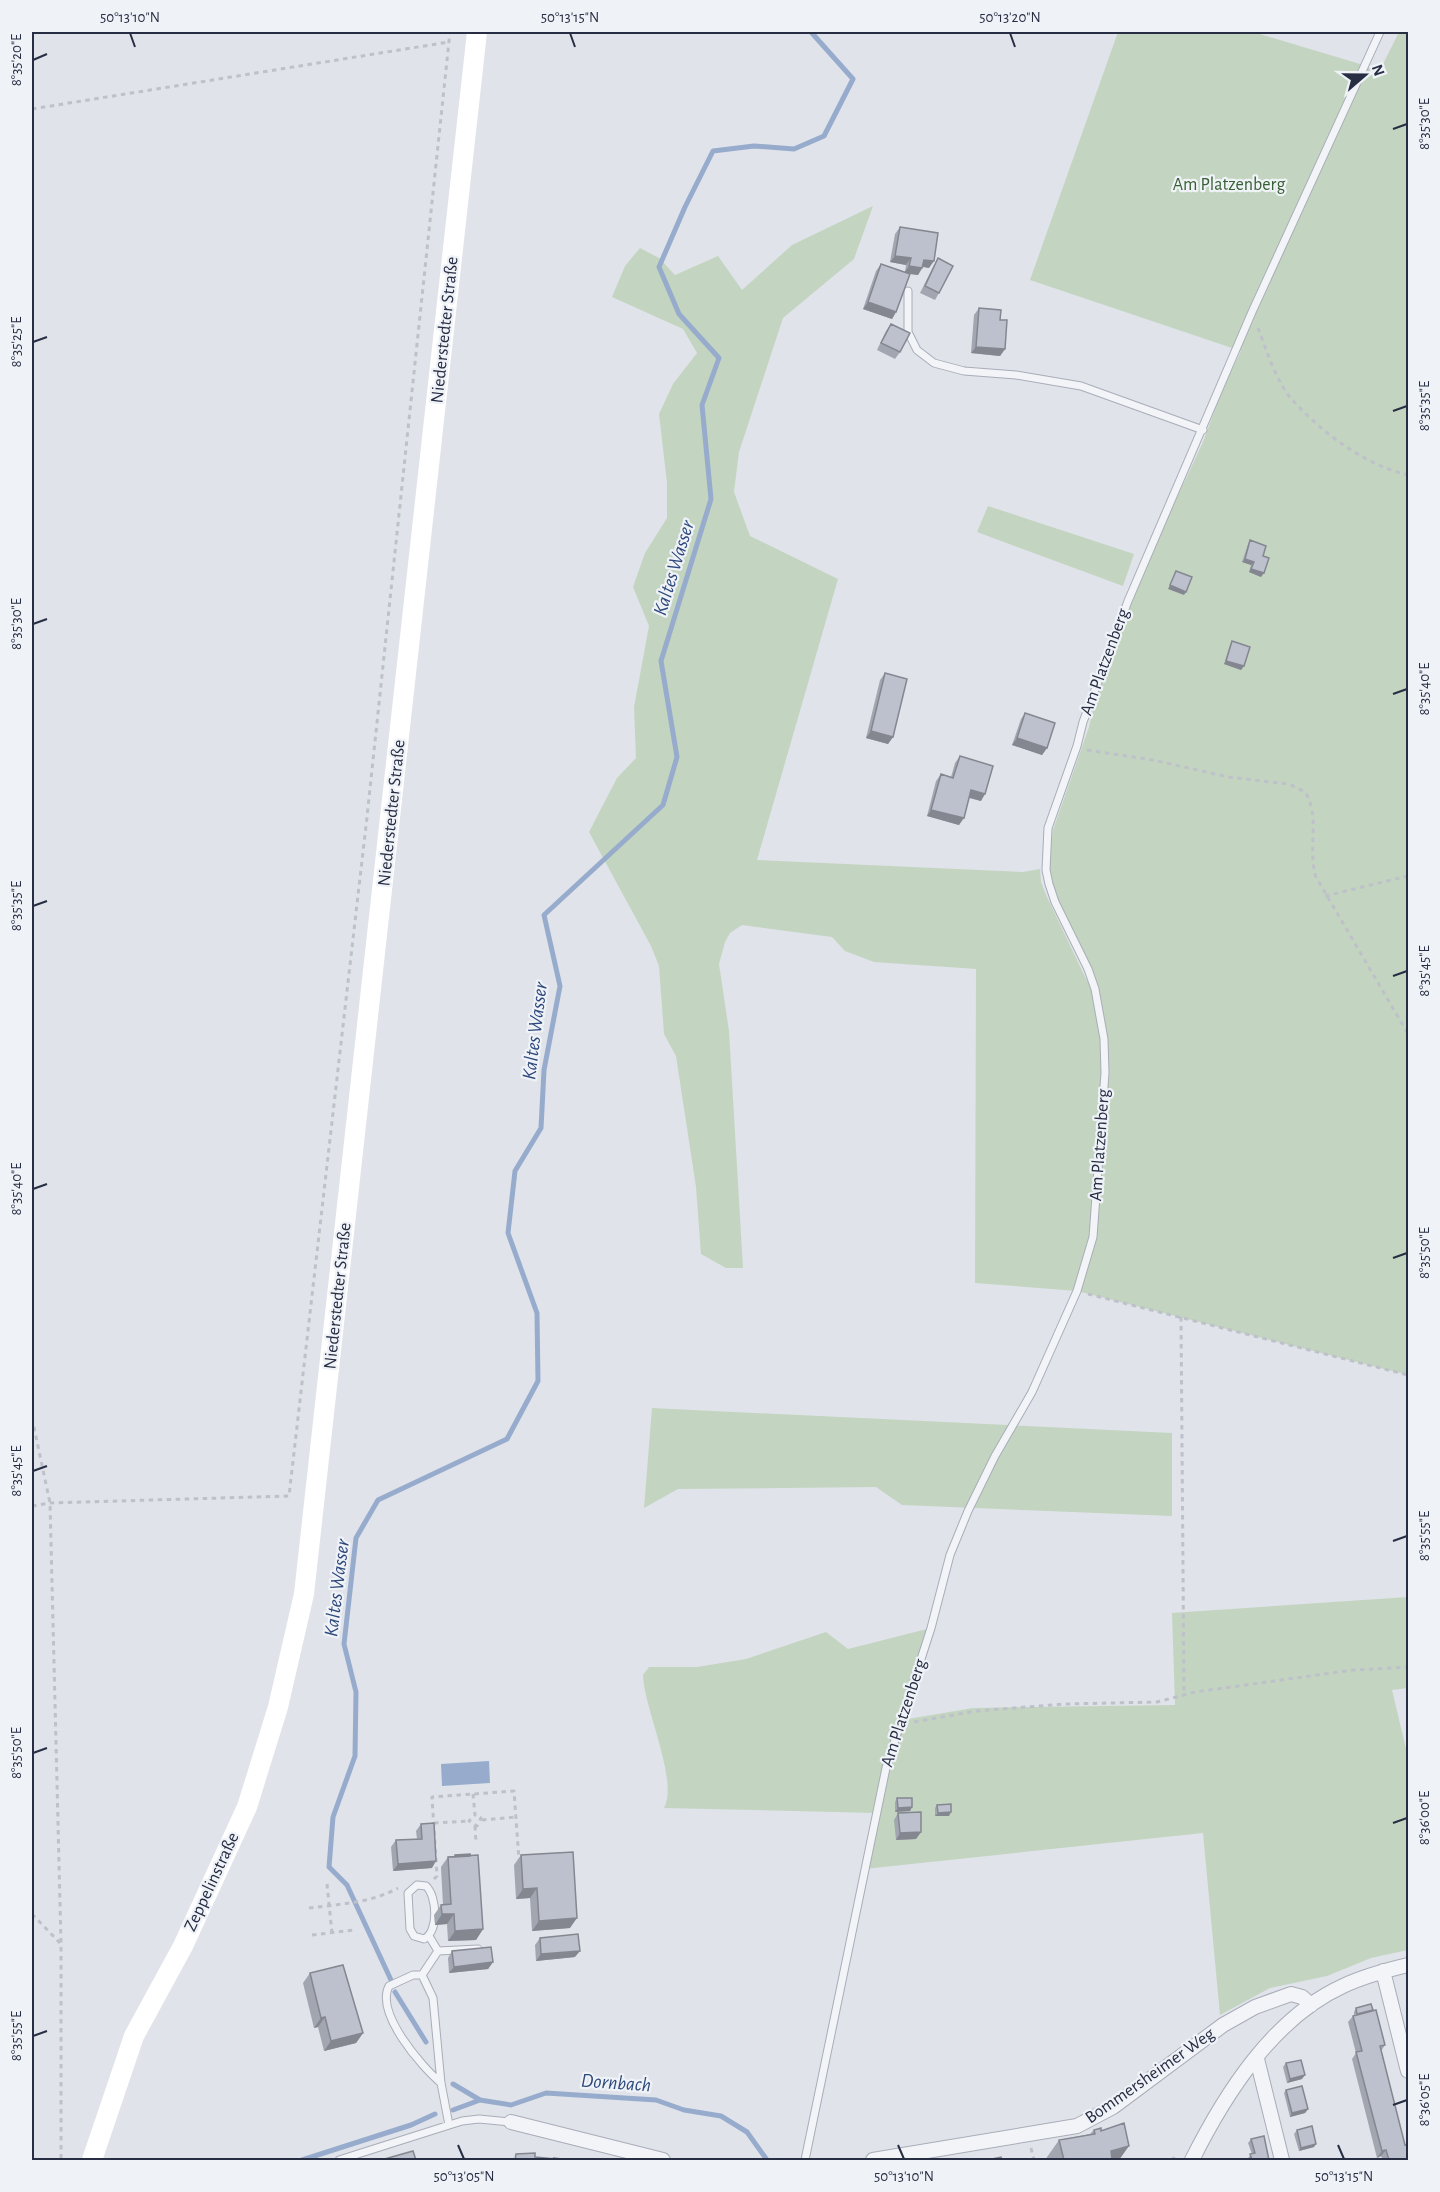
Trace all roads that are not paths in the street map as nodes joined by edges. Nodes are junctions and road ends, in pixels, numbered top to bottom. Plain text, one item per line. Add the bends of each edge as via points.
1 (477, 32) edge
2 (1380, 32) edge
3 (908, 291) edge
4 (1203, 430) junction
5 (304, 1594) joint
6 (429, 1936) junction
7 (478, 1949) edge
8 (438, 1951) junction
9 (1408, 1965) edge
10 (1383, 1971) junction
11 (423, 1975) junction
12 (1311, 2005) junction
13 (1257, 2059) junction
14 (1408, 2071) edge
15 (441, 2084) junction
16 (511, 2122) joint
17 (449, 2125) junction
18 (92, 2160) edge
19 (339, 2160) edge
20 (663, 2160) edge
21 (805, 2160) edge
22 (873, 2160) edge
23 (1192, 2160) edge
24 (1282, 2160) edge

1 - 5 main road, Niederstedter Straße
2 - 4 lane, Am Platzenberg via 1252,312
3 - 4 lane via 908,332 917,350 934,363 964,371 1081,386
4 - 21 lane, Am Platzenberg via 1128,601 1048,828 1049,884 1088,969 1104,1039 1093,1238 1077,1291 1032,1392 968,1511 950,1556 886,1768
5 - 18 main road, Zeppelinstraße via 278,1707 247,1808 183,1946 134,2036
6 - 6 lane via 434,1926 432,1895 427,1887 419,1885 411,1888 408,1896 411,1932 419,1938
6 - 8 lane
7 - 8 lane
8 - 11 lane
9 - 10 street
10 - 12 street via 1343,1986
10 - 14 street
11 - 15 lane via 433,1998
11 - 15 lane via 413,1975 389,1986 385,2002 390,2017 422,2067
12 - 13 street
12 - 22 street, Bommersheimer Weg via 1291,1994 1255,2007 1223,2025 1113,2107 1077,2126
13 - 23 street via 1224,2103
13 - 24 street
15 - 17 lane
16 - 17 lane via 479,2119
16 - 20 street
17 - 19 lane

